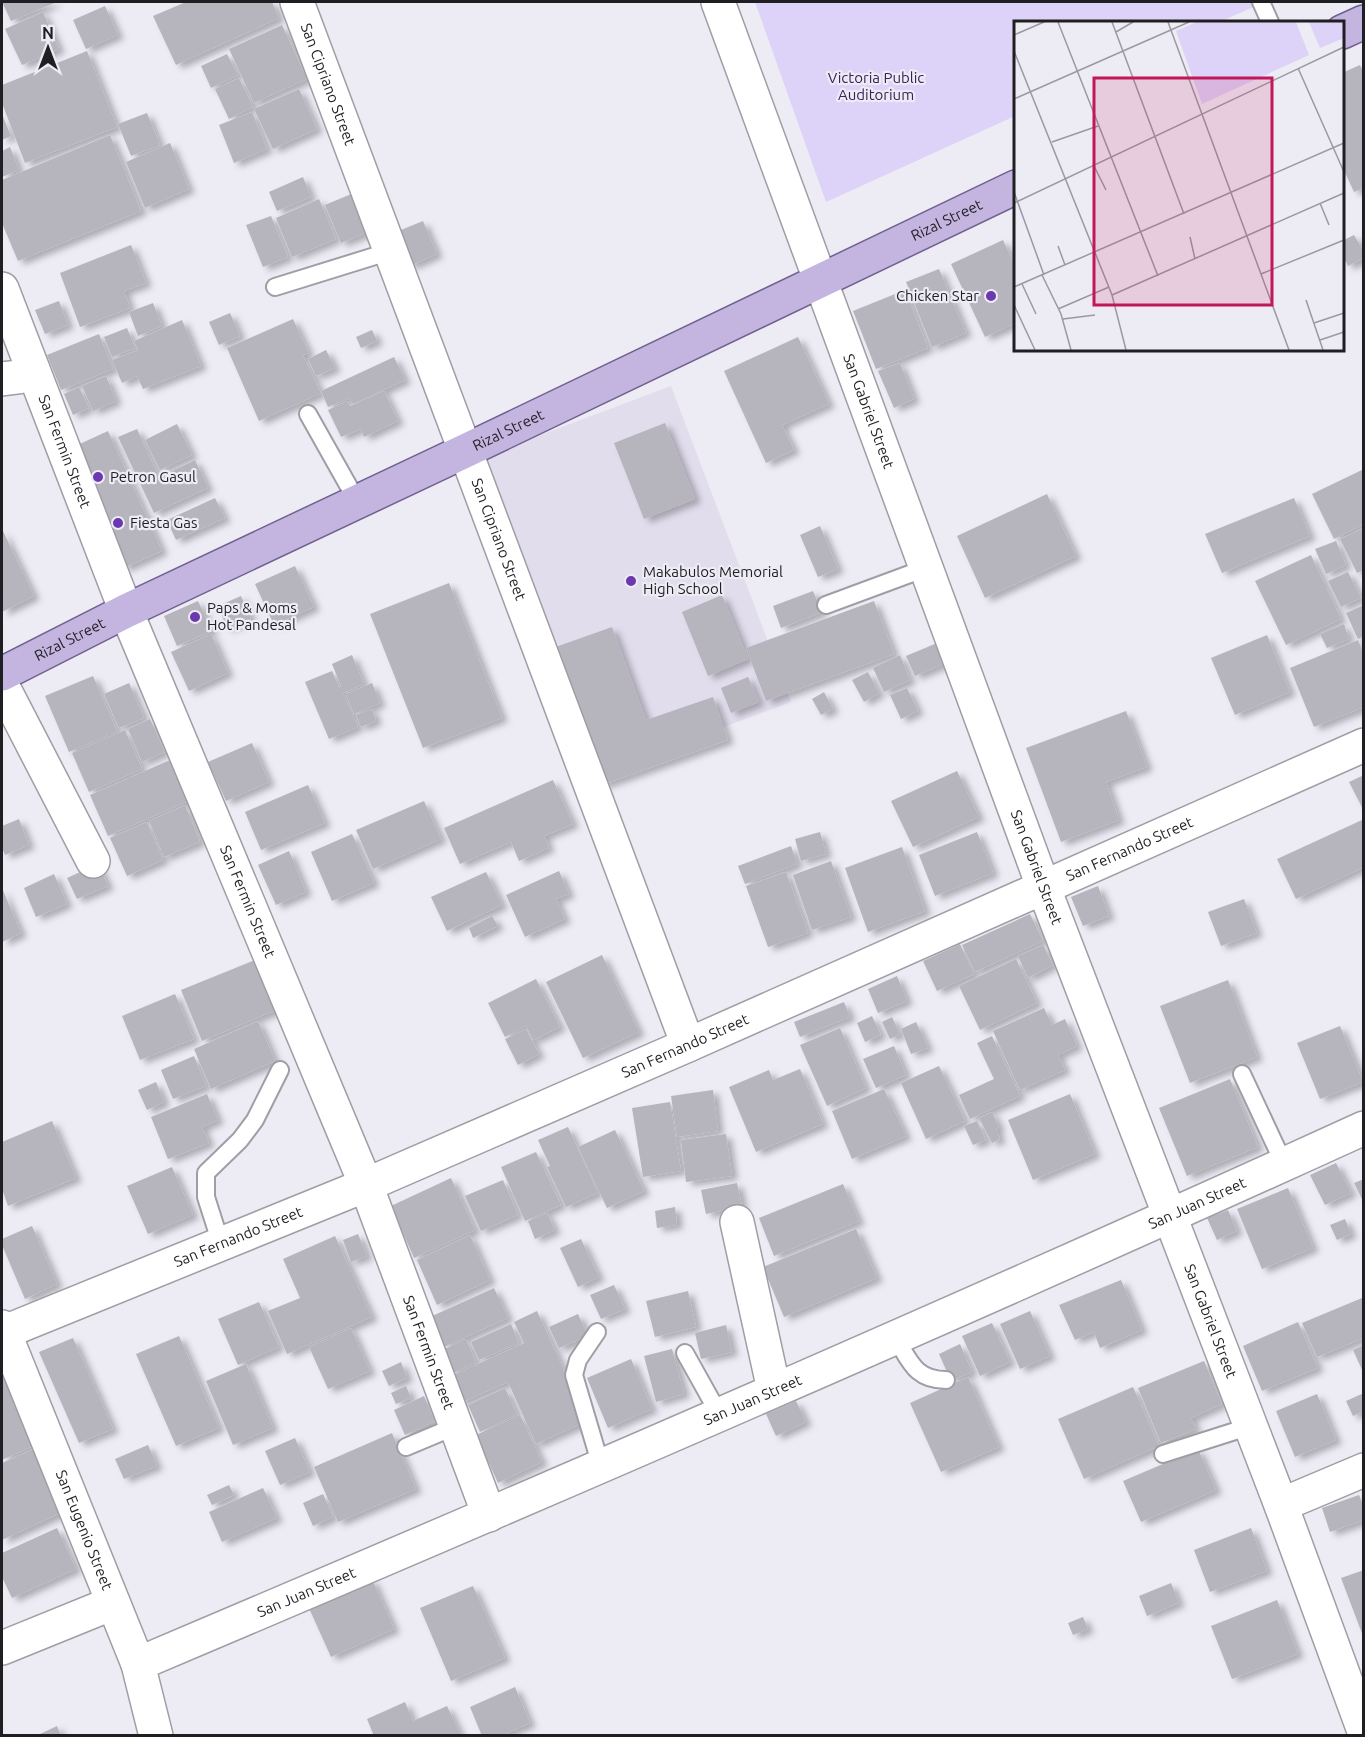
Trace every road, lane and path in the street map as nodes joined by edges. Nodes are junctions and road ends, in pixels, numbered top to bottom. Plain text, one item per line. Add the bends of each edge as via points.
1 (297, 2) edge
2 (718, 2) edge
3 (1261, 2) edge
4 (1270, 21) edge
5 (1364, 22) edge
6 (1344, 31) edge
7 (1014, 188) edge
8 (390, 250) junction
9 (820, 280) junction
10 (274, 287) dead end
11 (2, 289) edge
12 (33, 370) junction
13 (2, 380) edge
14 (308, 414) dead end
15 (465, 451) junction
16 (357, 501) junction
17 (926, 568) junction
18 (826, 605) dead end
19 (126, 611) junction
20 (2, 674) edge
21 (2, 685) edge
22 (1364, 746) edge
23 (93, 861) dead end
24 (1043, 886) junction
25 (688, 1045) junction
26 (280, 1070) dead end
27 (1242, 1074) dead end
28 (1364, 1128) edge
29 (1284, 1164) junction
30 (366, 1185) junction
31 (1170, 1216) junction
32 (737, 1222) dead end
33 (221, 1244) junction
34 (2, 1331) edge
35 (597, 1332) dead end
36 (895, 1337) junction
37 (685, 1353) dead end
38 (946, 1380) dead end
39 (774, 1390) junction
40 (719, 1414) junction
41 (456, 1426) junction
42 (1251, 1426) junction
43 (406, 1447) dead end
44 (1163, 1454) dead end
45 (601, 1466) junction
46 (1364, 1470) edge
47 (1281, 1505) junction
48 (489, 1515) junction
49 (114, 1603) junction
50 (2, 1648) edge
51 (138, 1664) junction
52 (1364, 1731) edge
53 (156, 1736) edge

1 - 8 street, San Cipriano Street
2 - 9 street, San Gabriel Street
3 - 4 lane
5 - 6 main road
7 - 9 main road, Rizal Street
8 - 10 lane
8 - 15 street, San Cipriano Street
9 - 15 main road, Rizal Street
9 - 17 street, San Gabriel Street
11 - 12 street, San Fermin Street
12 - 13 street
12 - 19 street, San Fermin Street
14 - 16 lane
15 - 16 main road, Rizal Street
15 - 25 street, San Cipriano Street
16 - 19 main road, Rizal Street
17 - 18 lane
17 - 24 street, San Gabriel Street
19 - 20 main road, Rizal Street
19 - 30 street, San Fermin Street
21 - 23 street
22 - 24 street, San Fernando Street
24 - 25 street, San Fernando Street
24 - 31 street, San Gabriel Street
25 - 30 street, San Fernando Street
26 - 33 lane via 255,1120 206,1173 206,1197
27 - 29 lane
28 - 29 street, San Juan Street
29 - 31 street, San Juan Street
30 - 33 street, San Fernando Street
30 - 41 street, San Fermin Street
31 - 36 street, San Juan Street
31 - 42 street, San Gabriel Street
32 - 39 street
33 - 34 street, San Fernando Street
34 - 49 street, San Eugenio Street
35 - 45 lane via 578,1360 574,1375
36 - 38 lane via 920,1374
36 - 39 street, San Juan Street
37 - 40 lane
39 - 40 street, San Juan Street
40 - 45 street, San Juan Street
41 - 43 lane
41 - 48 street, San Fermin Street
42 - 44 lane
42 - 47 street, San Gabriel Street
45 - 48 street, San Juan Street
46 - 47 street
47 - 52 street, San Gabriel Street
48 - 51 street, San Juan Street
49 - 50 street
49 - 51 street, San Eugenio Street
51 - 53 street, San Eugenio Street

